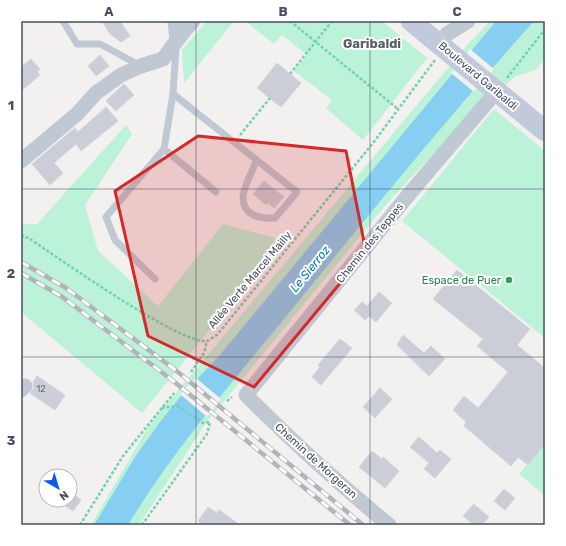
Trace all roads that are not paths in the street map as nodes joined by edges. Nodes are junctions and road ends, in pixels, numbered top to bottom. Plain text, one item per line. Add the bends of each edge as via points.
1 (63, 21) edge
2 (175, 21) edge
3 (193, 21) edge
4 (411, 21) edge
5 (468, 21) edge
6 (177, 40) junction
7 (442, 52) junction
8 (141, 66) junction
9 (497, 88) junction
10 (173, 94) junction
11 (545, 131) edge
12 (164, 149) junction
13 (21, 160) edge
14 (256, 161) junction
15 (216, 192) dead end
16 (155, 279) dead end
17 (246, 395) joint
18 (389, 525) edge

1 - 8 lane via 77,44 100,44
2 - 6 street
3 - 6 street
4 - 7 main road, Boulevard Garibaldi
5 - 7 street via 447,34
6 - 8 street via 163,59
6 - 10 lane
7 - 9 main road, Boulevard Garibaldi
8 - 13 street via 121,75 96,93 77,114
9 - 11 main road, Boulevard Garibaldi
9 - 17 street, Chemin des Teppes
10 - 12 lane
10 - 14 lane
12 - 15 lane
12 - 16 lane via 106,217 115,240
14 - 14 lane via 297,192 275,218 261,219 251,214 245,206 243,196
17 - 18 street, Chemin de Morgeran via 350,493

